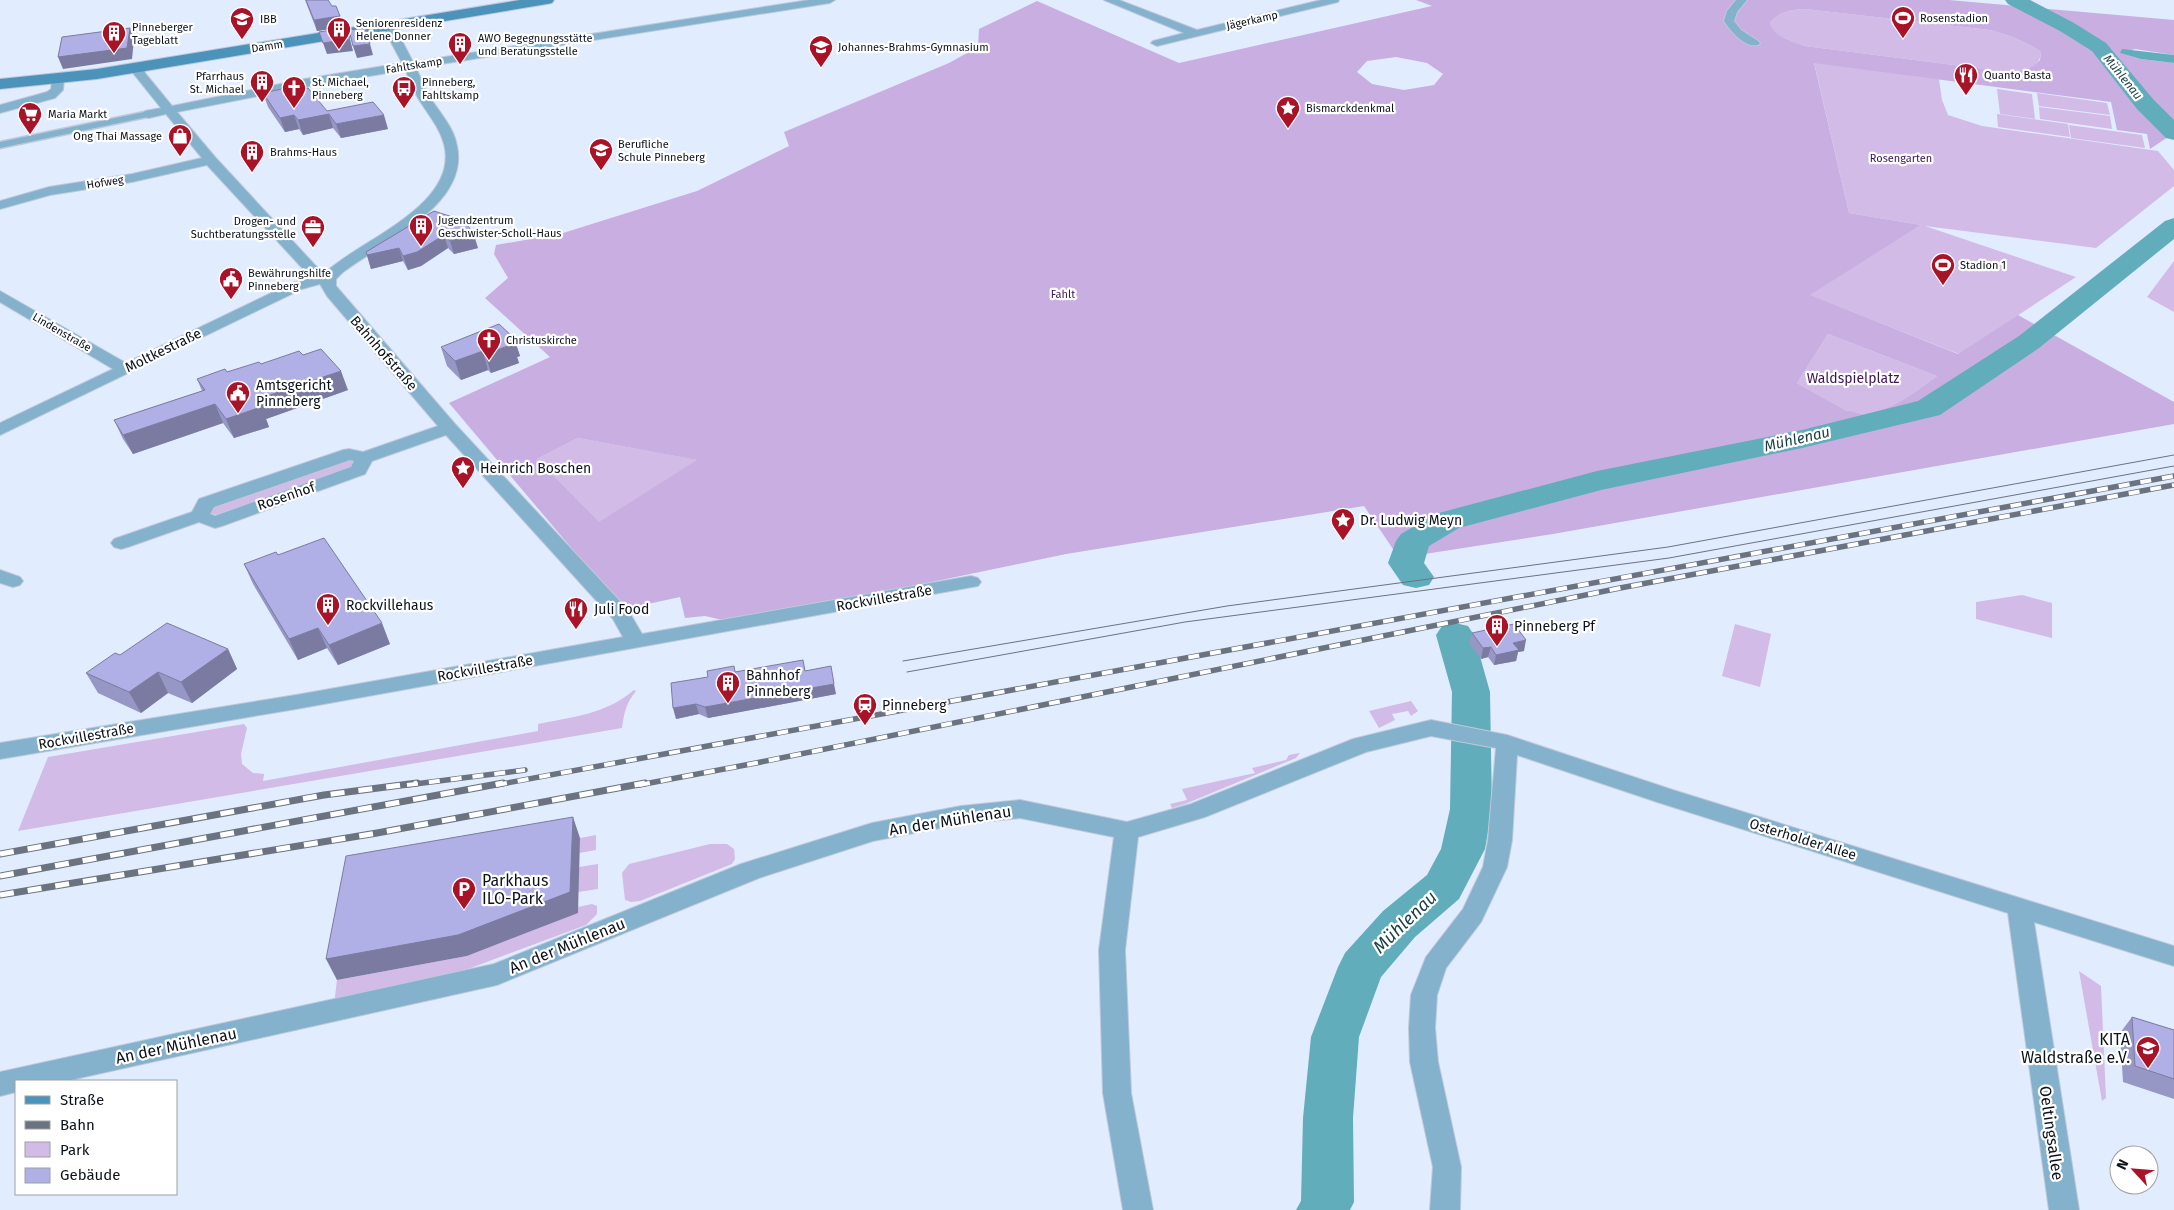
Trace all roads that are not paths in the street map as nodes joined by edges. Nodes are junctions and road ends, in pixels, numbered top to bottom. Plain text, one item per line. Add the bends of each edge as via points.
1 (547, 0) edge
2 (830, 0) edge
3 (1109, 0) edge
4 (1283, 0) edge
5 (1334, 0) edge
6 (1742, 0) edge
7 (1307, 7) junction
8 (389, 28) junction
9 (1197, 34) junction
10 (1158, 43) dead end
11 (1754, 43) dead end
12 (409, 66) junction
13 (140, 67) junction
14 (58, 79) junction
15 (0, 84) edge
16 (0, 109) edge
17 (168, 110) junction
18 (149, 114) joint
19 (0, 146) edge
20 (210, 160) junction
21 (0, 205) edge
22 (329, 277) junction
23 (0, 296) edge
24 (125, 368) junction
25 (449, 428) junction
26 (0, 430) edge
27 (121, 543) dead end
28 (970, 582) dead end
29 (635, 642) junction
30 (1431, 728) joint
31 (1503, 742) junction
32 (0, 751) edge
33 (1127, 831) junction
34 (2019, 907) junction
35 (2174, 956) edge
36 (18, 1080) edge
37 (15, 1081) edge
38 (0, 1084) edge
39 (1138, 1210) edge
40 (1445, 1210) edge
41 (2064, 1210) edge

1 - 8 main road, Damm
2 - 12 street, Fahltskamp
3 - 9 street
4 - 7 street, Jägerkamp
5 - 7 street, Jägerkamp
6 - 11 street via 1732,11 1729,21 1737,32
7 - 9 street, Jägerkamp
8 - 12 street
8 - 13 main road, Damm
9 - 10 street, Jägerkamp
12 - 17 street, Fahltskamp
12 - 22 street via 452,147 448,178 437,197 419,214
13 - 14 main road, Damm
13 - 17 street via 139,73
14 - 15 main road, Damm
14 - 16 street via 57,90 51,94
17 - 18 street, Fahltskamp
17 - 20 street
18 - 19 street, Fahltskamp
20 - 21 street, Hofweg via 132,178 49,191
20 - 22 street via 315,273
22 - 24 street, Moltkestraße via 297,286
22 - 25 street, Bahnhofstraße via 327,282 333,293
23 - 24 street, Lindenstraße
24 - 26 street, Moltkestraße
25 - 27 street, Rosenhof via 364,458 359,470 215,522 200,516
25 - 29 street, Bahnhofstraße via 620,615
28 - 29 street, Rockvillestraße
29 - 32 street, Rockvillestraße
30 - 31 street, Osterholder Allee
30 - 33 street, An der Mühlenau via 1361,744 1197,811
31 - 34 street, Osterholder Allee via 1682,802
31 - 40 street via 1500,840 1495,867 1472,915 1435,964 1424,994 1424,1062 1444,1148 1447,1176
33 - 36 street, An der Mühlenau via 1020,809 961,814 872,832 750,871 497,974
33 - 39 street via 1112,950 1116,1093
34 - 35 street, Osterholder Allee
34 - 41 street, Oeltingsallee
37 - 38 street, An der Mühlenau

